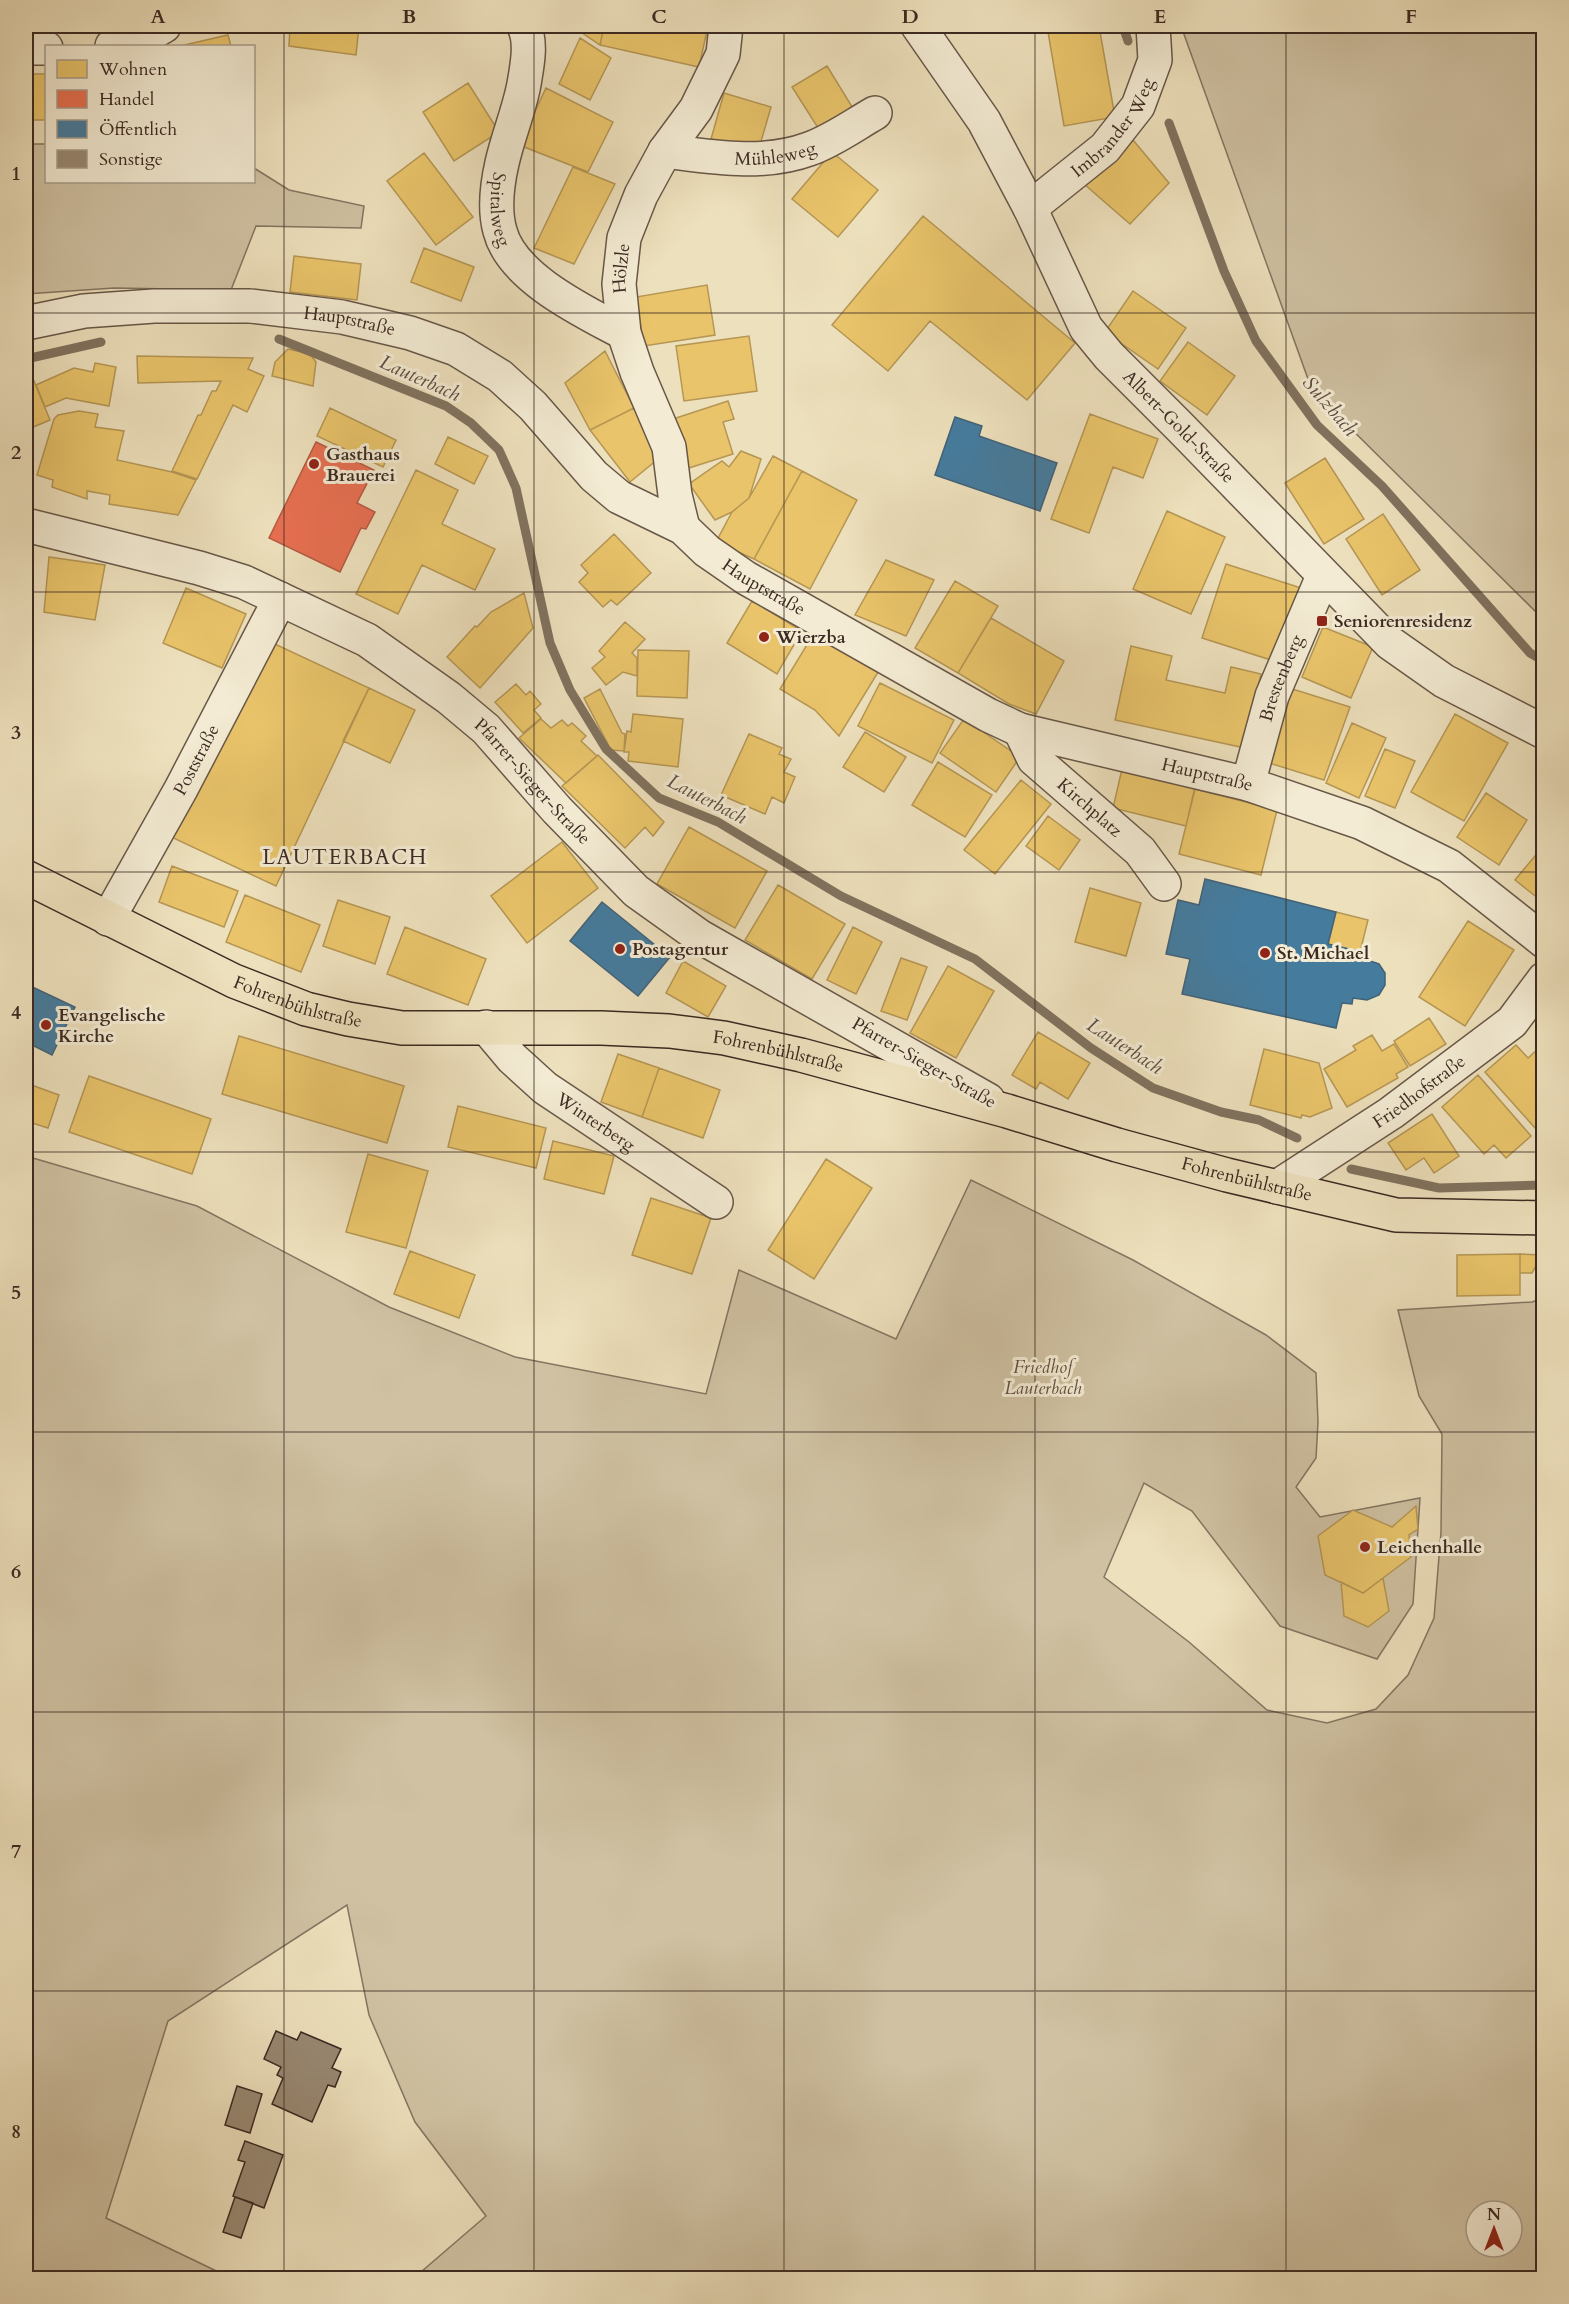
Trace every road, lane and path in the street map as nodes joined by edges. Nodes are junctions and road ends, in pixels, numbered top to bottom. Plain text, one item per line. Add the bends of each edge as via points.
1 (164, 26) edge
2 (524, 26) edge
3 (726, 26) edge
4 (918, 26) edge
5 (1153, 26) edge
6 (117, 45) edge
7 (26, 48) edge
8 (45, 48) edge
9 (874, 113) dead end
10 (666, 151) junction
11 (1030, 208) junction
12 (26, 323) edge
13 (624, 333) junction
14 (26, 525) edge
15 (683, 528) junction
16 (1323, 576) junction
17 (280, 599) junction
18 (1020, 730) junction
19 (1544, 732) edge
20 (1248, 784) junction
21 (26, 877) edge
22 (1164, 884) dead end
23 (108, 919) junction
24 (1544, 941) edge
25 (1544, 979) edge
26 (486, 1027) junction
27 (1007, 1111) junction
28 (1277, 1187) junction
29 (716, 1202) dead end
30 (1544, 1218) edge

1 - 6 street via 140,40
2 - 13 street, Spitalweg via 529,59 502,164 496,202 500,232 513,256 538,281
3 - 10 street, Hölzle via 723,54 701,100
4 - 11 street, Albert-Gold-Straße via 984,121
5 - 11 street, Imbrander Weg via 1155,60 1138,106 1105,148
7 - 8 street
9 - 10 street, Mühleweg via 810,149 779,157 724,158
10 - 13 street, Hölzle via 641,195 624,238 619,284
11 - 16 street, Albert-Gold-Straße via 1086,328
12 - 15 street, Hauptstraße via 84,311 250,306 342,317 410,333 456,349 500,376 533,406 594,476 619,497
13 - 15 street, Hölzle via 669,447
14 - 17 street, Pfarrer-Sieger-Straße via 199,568 244,582
15 - 18 street, Hauptstraße via 707,551 746,578
16 - 19 street, Albert-Gold-Straße via 1390,643 1444,681
16 - 20 street, Brestenberg via 1272,696
17 - 23 street, Poststraße
17 - 27 street, Pfarrer-Sieger-Straße via 367,640 456,704 486,729 617,873 663,912
18 - 20 street, Hauptstraße
18 - 22 street, Kirchplatz via 1034,759 1140,851
20 - 24 street, Hauptstraße via 1362,824 1449,866
21 - 23 main road, Fohrenbühlstraße
23 - 26 main road, Fohrenbühlstraße via 234,981 306,1008 402,1028
25 - 28 street, Friedhofstraße via 1512,1022 1391,1113
26 - 27 main road, Fohrenbühlstraße via 669,1031 724,1038 801,1054
26 - 29 street, Winterberg via 545,1088
27 - 28 main road, Fohrenbühlstraße
28 - 30 main road, Fohrenbühlstraße via 1396,1215

